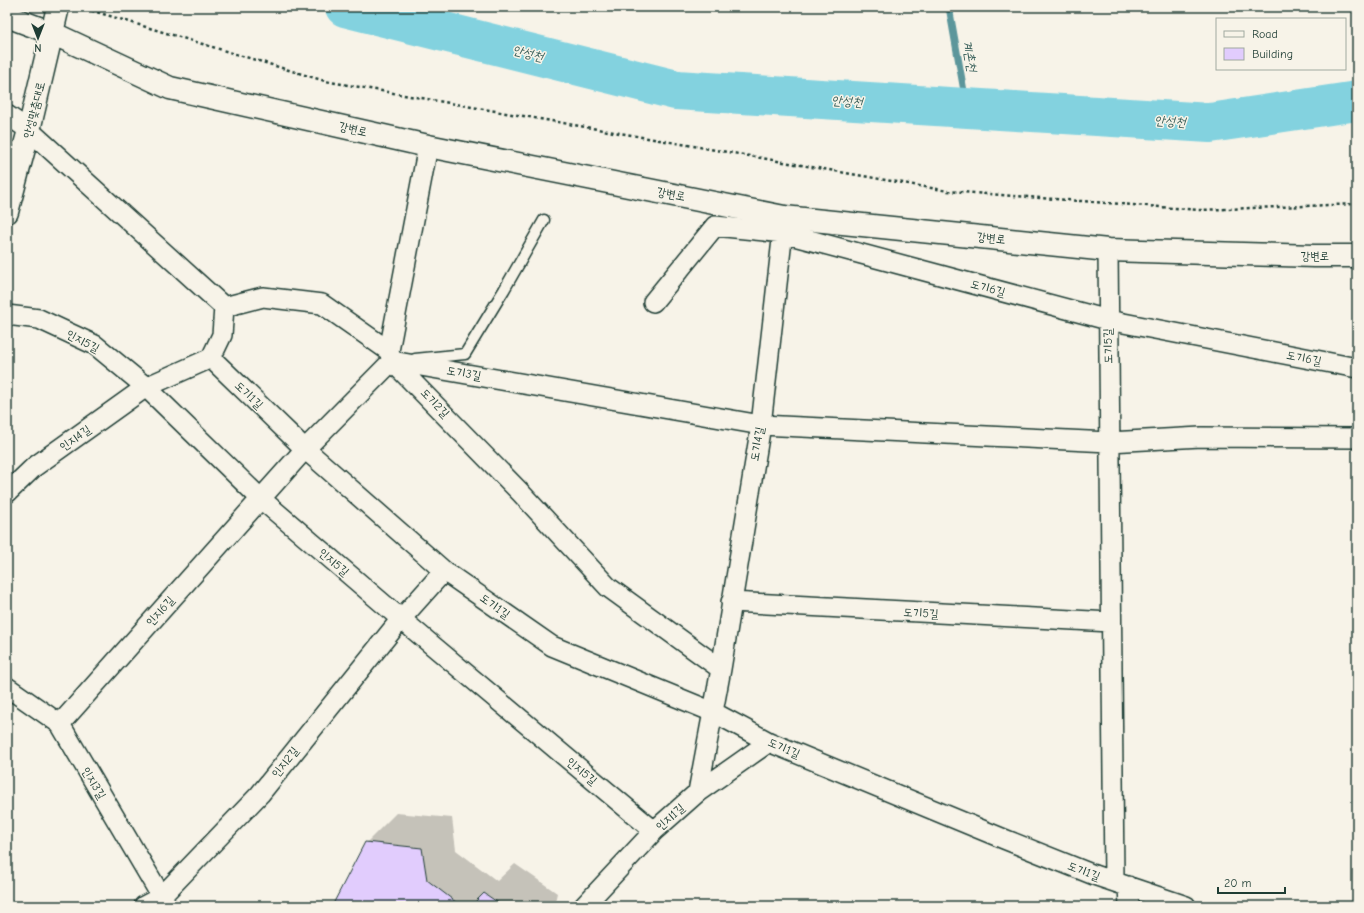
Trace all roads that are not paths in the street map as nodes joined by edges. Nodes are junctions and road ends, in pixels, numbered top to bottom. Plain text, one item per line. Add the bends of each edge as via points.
1 (7, 16) edge
2 (55, 20) edge
3 (7, 115) edge
4 (29, 130) junction
5 (428, 146) junction
6 (7, 212) edge
7 (544, 220) dead end
8 (783, 225) junction
9 (1108, 250) junction
10 (1357, 256) edge
11 (653, 302) dead end
12 (224, 307) junction
13 (7, 315) edge
14 (1108, 320) junction
15 (391, 356) junction
16 (211, 358) junction
17 (1357, 368) edge
18 (146, 387) junction
19 (761, 425) junction
20 (1357, 438) edge
21 (1109, 442) junction
22 (305, 449) junction
23 (7, 493) edge
24 (261, 499) junction
25 (444, 571) junction
26 (731, 602) junction
27 (401, 619) junction
28 (1111, 622) junction
29 (721, 669) junction
30 (7, 687) edge
31 (713, 712) junction
32 (60, 724) junction
33 (769, 742) junction
34 (698, 792) junction
35 (654, 831) junction
36 (1121, 884) junction
37 (164, 901) edge
38 (144, 906) edge
39 (584, 906) edge
40 (1129, 906) edge
41 (1186, 906) edge

1 - 2 street, 강변로
2 - 4 street, 안성맞춤대로
2 - 5 street, 강변로 via 170,88
3 - 4 street
4 - 6 street, 안성맞춤대로
4 - 12 street
5 - 8 street, 강변로
5 - 15 street
7 - 15 lane, 도기3길 via 465,354
8 - 9 street, 강변로
8 - 11 street, 도기6길 via 715,226
8 - 14 street, 도기6길
8 - 19 street, 도기4길
9 - 10 street, 강변로
9 - 14 street, 도기5길
12 - 15 street, 도기2길 via 263,297 322,304
12 - 16 street via 222,334
13 - 18 street, 인지5길 via 39,319 95,345
14 - 17 street, 도기6길
14 - 21 street, 도기5길
15 - 19 street, 도기3길
15 - 22 street, 인지6길
15 - 29 street, 도기2길 via 608,587
16 - 18 street, 인지4길
16 - 22 street, 도기1길
18 - 23 street, 인지4길 via 34,466
18 - 24 street, 인지5길
19 - 21 street
19 - 26 street, 도기4길
20 - 21 street via 1201,437
21 - 28 street, 도기5길
22 - 24 street, 인지6길
22 - 25 street, 도기1길
24 - 27 street, 인지5길
24 - 32 street, 인지6길
25 - 27 street, 인지2길
25 - 31 street, 도기1길 via 552,646
26 - 28 street, 도기5길
26 - 29 street, 도기4길
27 - 35 street, 인지5길
27 - 37 street, 인지2길 via 260,794
28 - 36 street, 도기5길
29 - 31 street, 도기4길
30 - 32 street, 인지3길
31 - 33 street, 도기1길
31 - 34 street, 도기4길
32 - 37 street, 인지3길
33 - 34 street, 인지1길
33 - 36 street, 도기1길 via 1004,839
34 - 35 street, 인지1길
35 - 39 street, 인지1길
36 - 40 street
36 - 41 street, 도기1길
37 - 38 street, 인지2길

